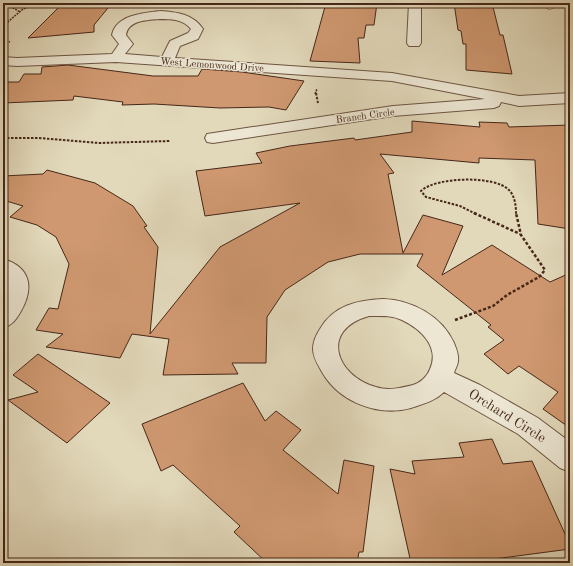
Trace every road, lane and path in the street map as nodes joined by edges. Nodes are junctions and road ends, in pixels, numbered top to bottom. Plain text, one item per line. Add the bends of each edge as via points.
1 (39, 3) edge
2 (415, 3) edge
3 (3, 6) edge
4 (10, 6) junction
5 (20, 12) junction
6 (3, 26) edge
7 (414, 43) dead end
8 (116, 58) junction
9 (3, 61) edge
10 (166, 62) junction
11 (420, 81) junction
12 (319, 82) dead end
13 (570, 98) edge
14 (519, 101) junction
15 (318, 104) dead end
16 (425, 109) junction
17 (3, 138) edge
18 (213, 138) dead end
19 (170, 141) dead end
20 (520, 234) junction
21 (3, 266) edge
22 (3, 319) edge
23 (454, 320) dead end
24 (440, 378) junction
25 (570, 459) edge

1 - 4 path
1 - 5 path
2 - 7 street
3 - 4 path
4 - 5 path
5 - 6 path
8 - 9 street, West Lemonwood Drive
8 - 10 street, West Lemonwood Drive
8 - 10 street via 126,44 119,35 120,29 126,24 142,17 154,16 187,19 195,24 197,29 193,36 175,44
10 - 11 street, West Lemonwood Drive
11 - 14 street, West Lemonwood Drive
11 - 16 street
12 - 15 path via 315,94
13 - 14 street
14 - 16 street, Branch Circle
16 - 18 street, Branch Circle via 371,114
17 - 19 path via 21,136 116,144
20 - 20 path via 513,196 505,186 458,180 437,183 421,191 426,197 460,206
20 - 23 path via 545,270 539,277 493,306
21 - 22 street via 15,276 18,291 12,309
24 - 24 street via 446,360 442,342 430,326 412,314 391,308 369,308 350,314 335,325 327,340 327,359 337,376 355,391 379,399 404,400 426,392
24 - 25 street, Orchard Circle via 471,392 528,426

